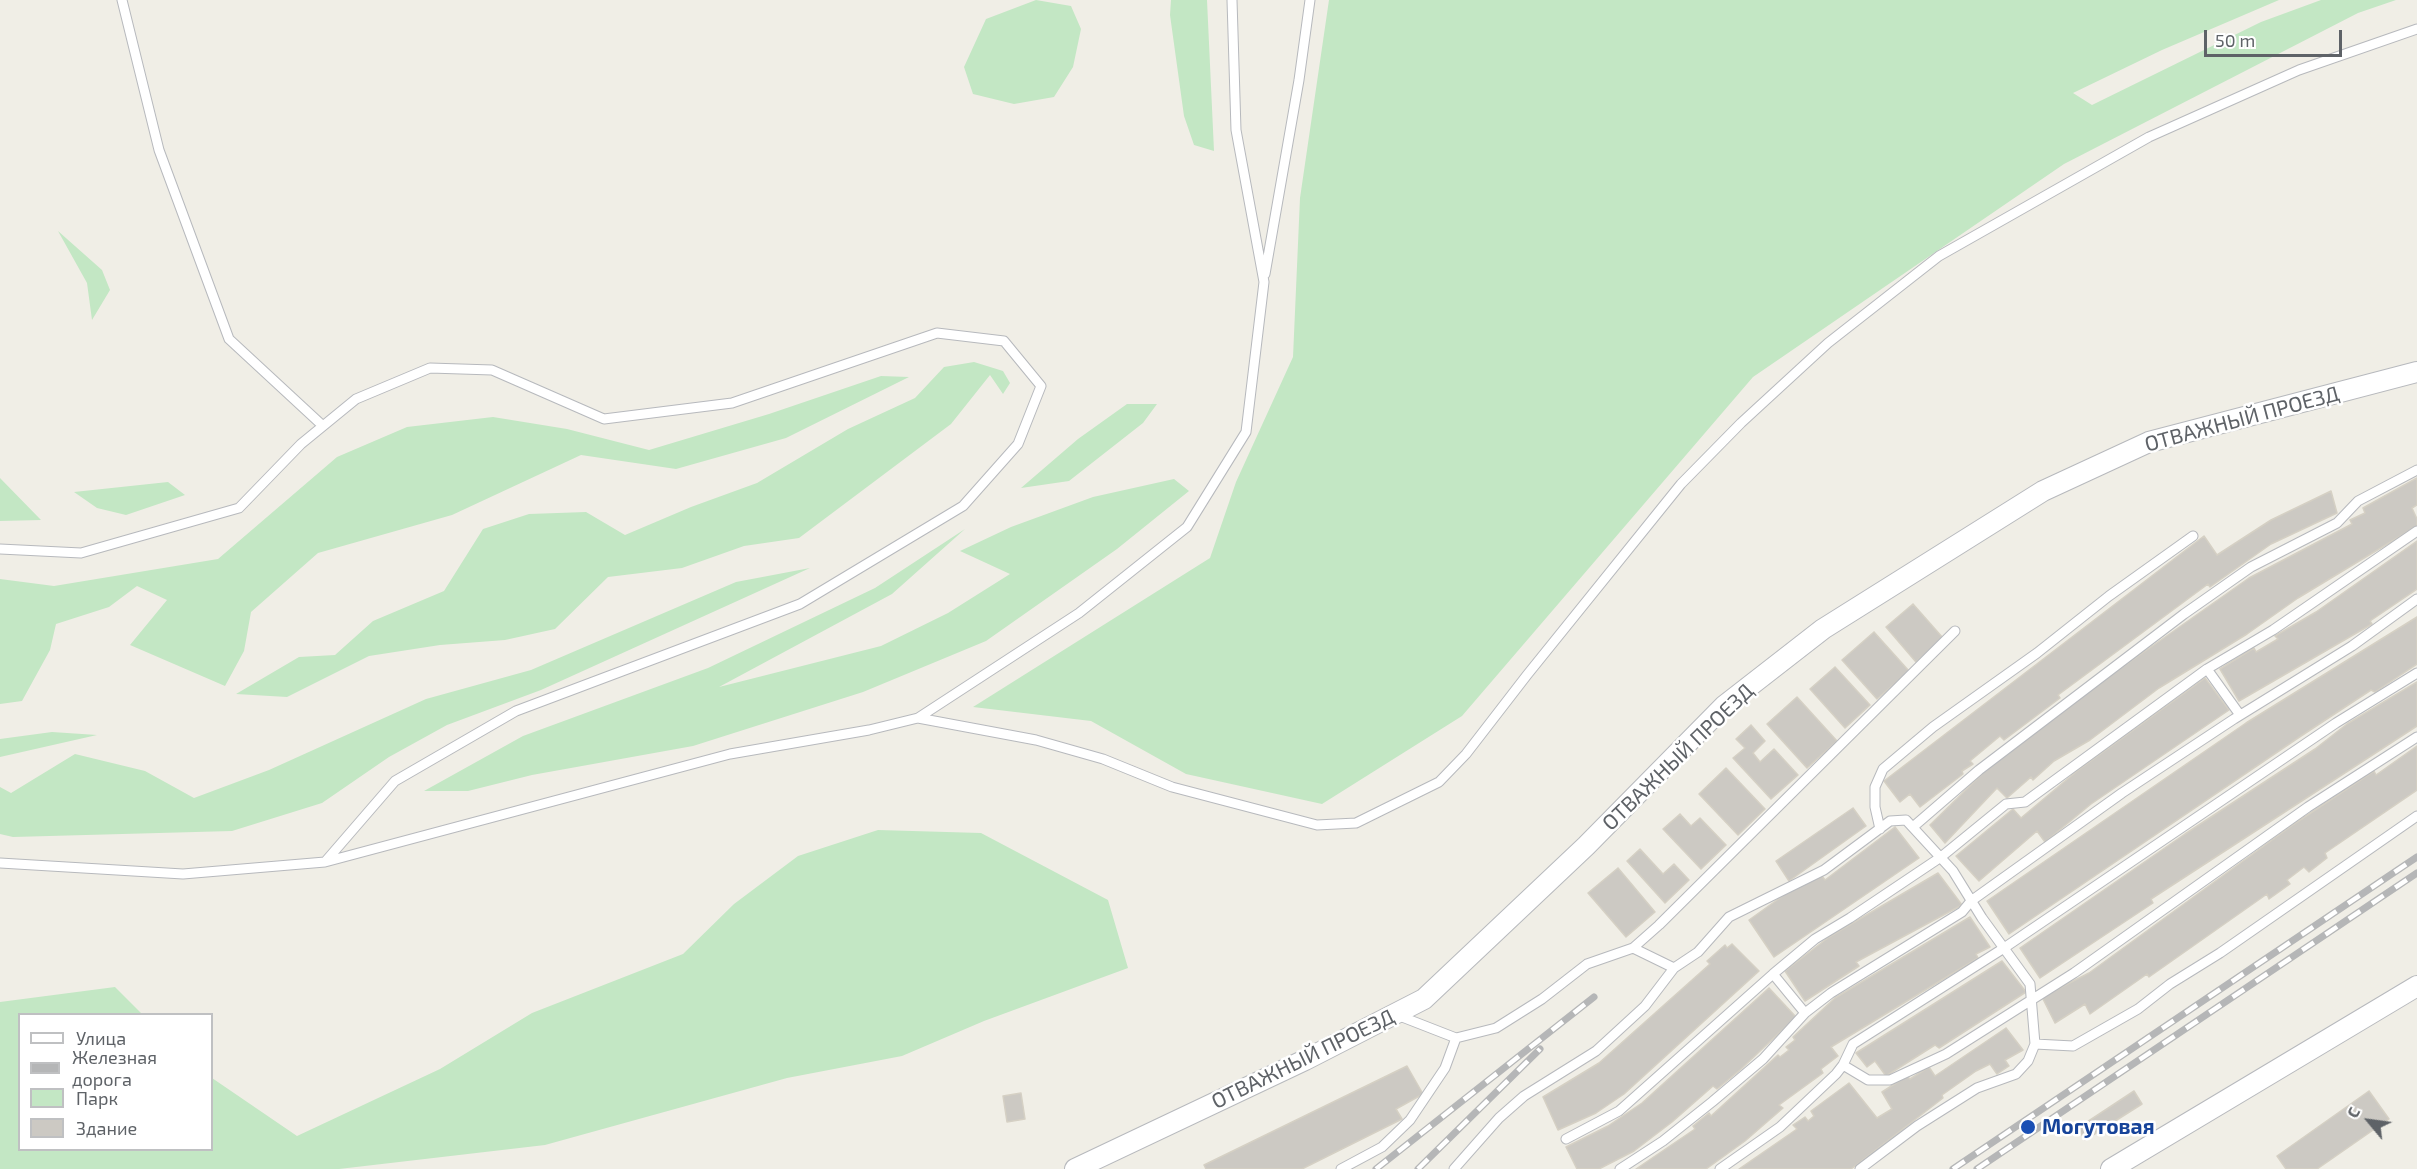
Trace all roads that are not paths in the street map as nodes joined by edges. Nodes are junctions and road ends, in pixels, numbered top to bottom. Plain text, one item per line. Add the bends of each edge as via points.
1 (122, 0) edge
2 (1232, 0) edge
3 (1310, 0) edge
4 (2417, 29) edge
5 (1264, 282) junction
6 (2417, 372) edge
7 (323, 426) junction
8 (2417, 470) edge
9 (2417, 531) edge
10 (2193, 536) dead end
11 (0, 549) edge
12 (2417, 599) edge
13 (1955, 631) dead end
14 (2207, 669) junction
15 (2417, 674) edge
16 (2240, 715) junction
17 (918, 718) junction
18 (2417, 736) edge
19 (2417, 816) edge
20 (1913, 827) junction
21 (1880, 829) junction
22 (1941, 857) junction
23 (325, 862) junction
24 (0, 863) edge
25 (1971, 901) junction
26 (1633, 948) junction
27 (2004, 948) junction
28 (1674, 968) junction
29 (1773, 974) junction
30 (2417, 986) edge
31 (2032, 998) junction
32 (1805, 1013) junction
33 (1395, 1014) junction
34 (1456, 1038) junction
35 (2036, 1044) junction
36 (1843, 1065) junction
37 (1566, 1139) dead end
38 (1075, 1169) edge
39 (1341, 1169) edge
40 (1454, 1169) edge
41 (1620, 1169) edge
42 (1720, 1169) edge
43 (1860, 1169) edge
44 (2111, 1169) edge

1 - 7 lane via 159,150 229,339
2 - 5 lane via 1236,130
3 - 5 lane
4 - 17 lane via 2299,70 2149,137 1939,256 1828,343 1681,484 1466,754 1439,782 1356,823 1317,825 1172,787 1103,759 1036,740
5 - 17 lane via 1246,432 1186,527 1079,613
6 - 33 street, ОТВАЖНЫЙ ПРОЕЗД via 2149,442 2043,491 1823,629 1724,706 1586,846 1424,999
7 - 11 lane via 240,508 81,553
7 - 23 lane via 356,399 430,368 492,370 604,419 732,403 937,333 1004,341 1041,386 1018,444 963,506 800,604 516,711 395,781
8 - 20 lane via 2358,501 2337,523 2251,567 2184,614 1979,770
9 - 14 lane via 2272,630
10 - 21 lane via 1933,727 1883,769 1875,787
12 - 16 lane via 2352,646
13 - 26 lane
14 - 16 lane
14 - 22 lane via 2025,802 2006,804
15 - 27 lane via 2336,723
16 - 25 lane
17 - 23 lane via 730,754
18 - 31 lane
19 - 35 lane via 2138,1009 2073,1046
20 - 21 lane via 1906,820 1890,820
20 - 22 lane
21 - 28 lane via 1824,870 1729,918 1698,952
22 - 25 lane
22 - 29 lane via 1815,939
23 - 24 lane via 183,874
25 - 27 lane
25 - 32 lane via 1962,912
26 - 28 lane
26 - 34 lane via 1587,964 1496,1028
27 - 31 lane via 2030,984
27 - 36 lane via 1853,1044
28 - 40 lane via 1645,1006 1596,1051 1524,1096
29 - 32 lane
29 - 37 lane via 1619,1111
30 - 44 street
31 - 35 lane
31 - 36 lane via 1946,1054 1890,1080 1868,1080
32 - 41 lane via 1762,1059 1712,1102
33 - 34 lane
33 - 38 street, ОТВАЖНЫЙ ПРОЕЗД
34 - 39 lane via 1444,1068 1410,1120 1382,1147
35 - 43 lane via 2016,1074 1977,1088
36 - 42 lane via 1780,1127

